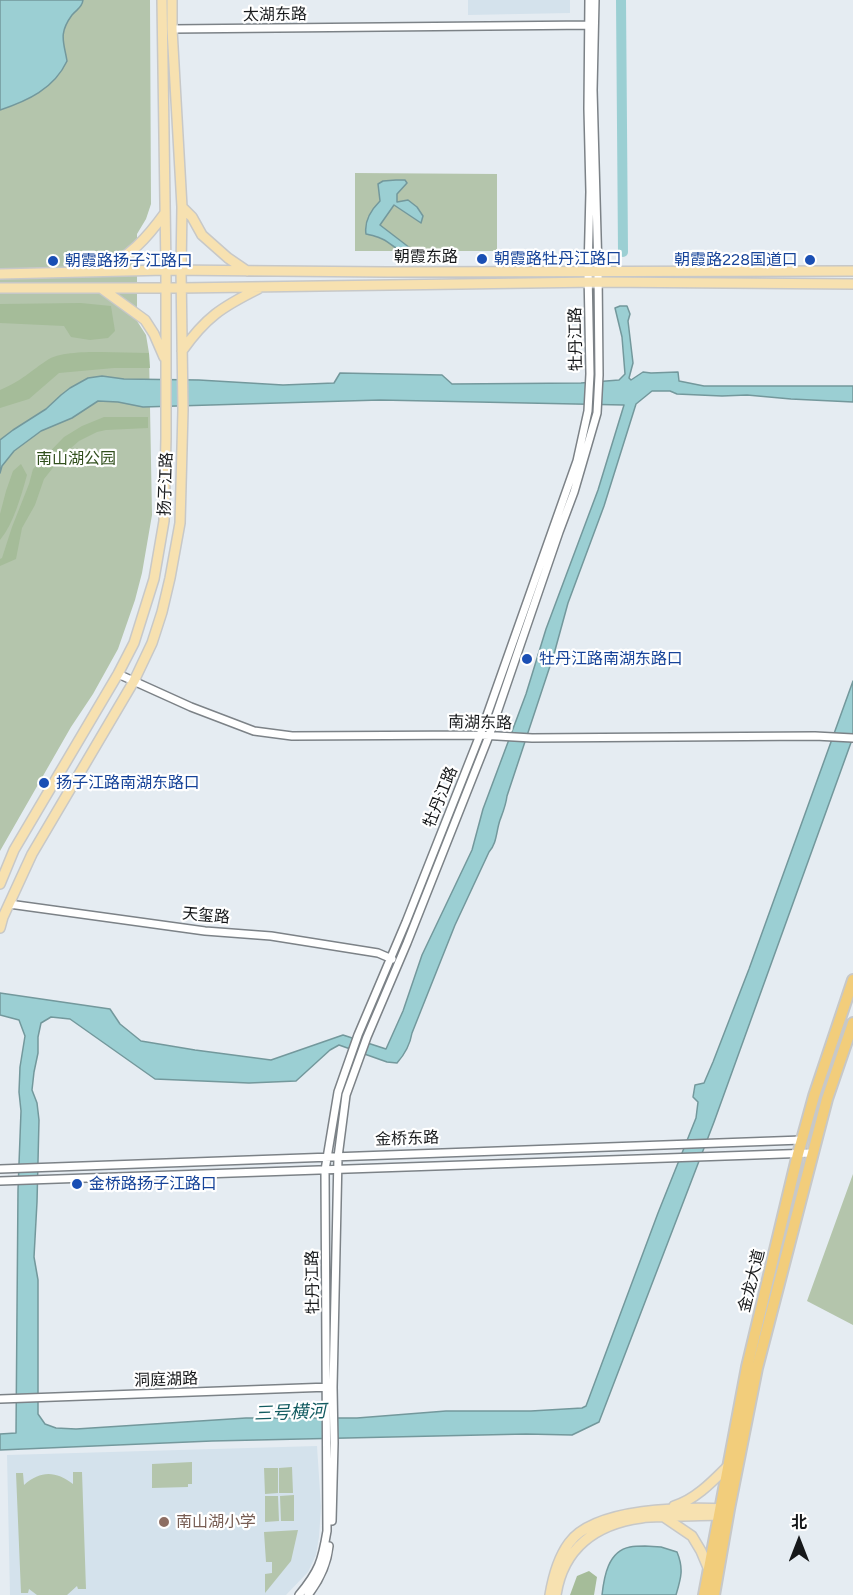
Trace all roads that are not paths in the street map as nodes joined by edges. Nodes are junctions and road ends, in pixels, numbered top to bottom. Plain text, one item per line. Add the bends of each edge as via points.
1 (162, 0) edge
2 (172, 0) edge
3 (589, 0) edge
4 (595, 0) edge
5 (591, 25) junction
6 (172, 29) junction
7 (182, 207) junction
8 (165, 213) junction
9 (166, 270) junction
10 (181, 270) junction
11 (247, 271) junction
12 (593, 271) junction
13 (853, 271) edge
14 (97, 272) junction
15 (0, 274) edge
16 (593, 282) junction
17 (853, 284) edge
18 (263, 287) junction
19 (0, 288) edge
20 (101, 288) junction
21 (166, 288) junction
22 (181, 288) junction
23 (182, 351) junction
24 (165, 359) junction
25 (118, 674) junction
26 (134, 681) junction
27 (480, 735) junction
28 (489, 735) junction
29 (853, 738) edge
30 (0, 884) edge
31 (9, 904) junction
32 (0, 928) edge
33 (390, 958) junction
34 (399, 963) junction
35 (853, 980) edge
36 (853, 1023) edge
37 (802, 1140) junction
38 (816, 1140) junction
39 (812, 1153) junction
40 (798, 1154) junction
41 (327, 1156) junction
42 (338, 1156) junction
43 (0, 1169) edge
44 (325, 1170) junction
45 (338, 1170) junction
46 (0, 1181) edge
47 (330, 1387) junction
48 (0, 1399) edge
49 (330, 1444) junction
50 (729, 1465) junction
51 (724, 1512) junction
52 (661, 1514) junction
53 (709, 1571) junction
54 (299, 1595) edge
55 (308, 1595) edge
56 (550, 1595) edge
57 (556, 1595) edge
58 (704, 1595) edge
59 (714, 1595) edge

1 - 8 main road, 扬子江路
2 - 6 main road, 扬子江路
3 - 5 street, 牡丹江路
4 - 5 street, 牡丹江路
5 - 6 street, 太湖东路
5 - 12 street, 牡丹江路
6 - 7 main road, 扬子江路
7 - 10 main road, 扬子江路
7 - 11 main road via 202,235
8 - 9 main road, 扬子江路
8 - 14 main road via 144,240
9 - 10 main road, 朝霞东路
9 - 14 main road, 朝霞东路
9 - 21 main road, 扬子江路
10 - 11 main road, 朝霞东路
10 - 22 main road, 扬子江路
11 - 12 main road, 朝霞东路
12 - 13 main road, 朝霞东路
12 - 16 street, 牡丹江路
14 - 15 main road, 朝霞东路
16 - 17 main road, 朝霞东路
16 - 18 main road, 朝霞东路
16 - 27 street, 牡丹江路 via 588,411 577,461
16 - 28 street, 牡丹江路 via 599,375 597,413 574,492
18 - 22 main road, 朝霞东路
18 - 23 main road via 210,317
19 - 20 main road, 朝霞东路
20 - 21 main road, 朝霞东路
20 - 24 main road via 145,320
21 - 22 main road, 朝霞东路
21 - 24 main road, 扬子江路
22 - 23 main road, 扬子江路
23 - 26 main road, 扬子江路 via 180,523 162,612
24 - 25 main road, 扬子江路 via 164,521 154,579 134,643
25 - 26 street, 南湖东路
25 - 30 main road, 扬子江路 via 14,850
26 - 27 street, 南湖东路 via 254,731 292,736
26 - 31 main road, 扬子江路 via 32,854
27 - 28 street, 南湖东路
27 - 33 street, 牡丹江路
28 - 29 street, 南湖东路
28 - 34 street, 牡丹江路
31 - 32 main road, 扬子江路
31 - 33 street, 天玺路 via 205,931 271,936
33 - 34 street, 天玺路
33 - 41 street, 牡丹江路 via 338,1092
34 - 42 street, 牡丹江路 via 346,1095
35 - 37 highway, 金龙大道
36 - 38 highway, 金龙大道
37 - 38 main road, 金桥东路
37 - 40 highway, 金龙大道
37 - 42 street, 金桥东路
38 - 39 highway, 金龙大道
39 - 40 street, 金桥东路
39 - 51 highway, 金龙大道
40 - 45 street, 金桥东路
40 - 50 highway, 金龙大道 via 747,1367
41 - 42 street, 金桥东路
41 - 43 street, 金桥东路
41 - 44 street, 牡丹江路
42 - 45 street, 牡丹江路
44 - 45 street, 金桥东路
44 - 46 street, 金桥东路
44 - 47 street, 牡丹江路
45 - 47 street, 牡丹江路
47 - 48 street, 洞庭湖路
47 - 49 street, 牡丹江路
49 - 54 street, 牡丹江路 via 323,1556
49 - 55 street, 牡丹江路 via 332,1529 328,1557 318,1583
50 - 51 highway, 金龙大道
50 - 52 main road via 700,1492
51 - 52 main road
51 - 53 highway, 金龙大道
51 - 59 highway, 金龙大道
52 - 53 main road via 692,1536
52 - 56 main road via 640,1512 588,1527 569,1542 557,1565
52 - 57 main road via 613,1524 593,1533 577,1547 564,1567
53 - 58 highway, 金龙大道

